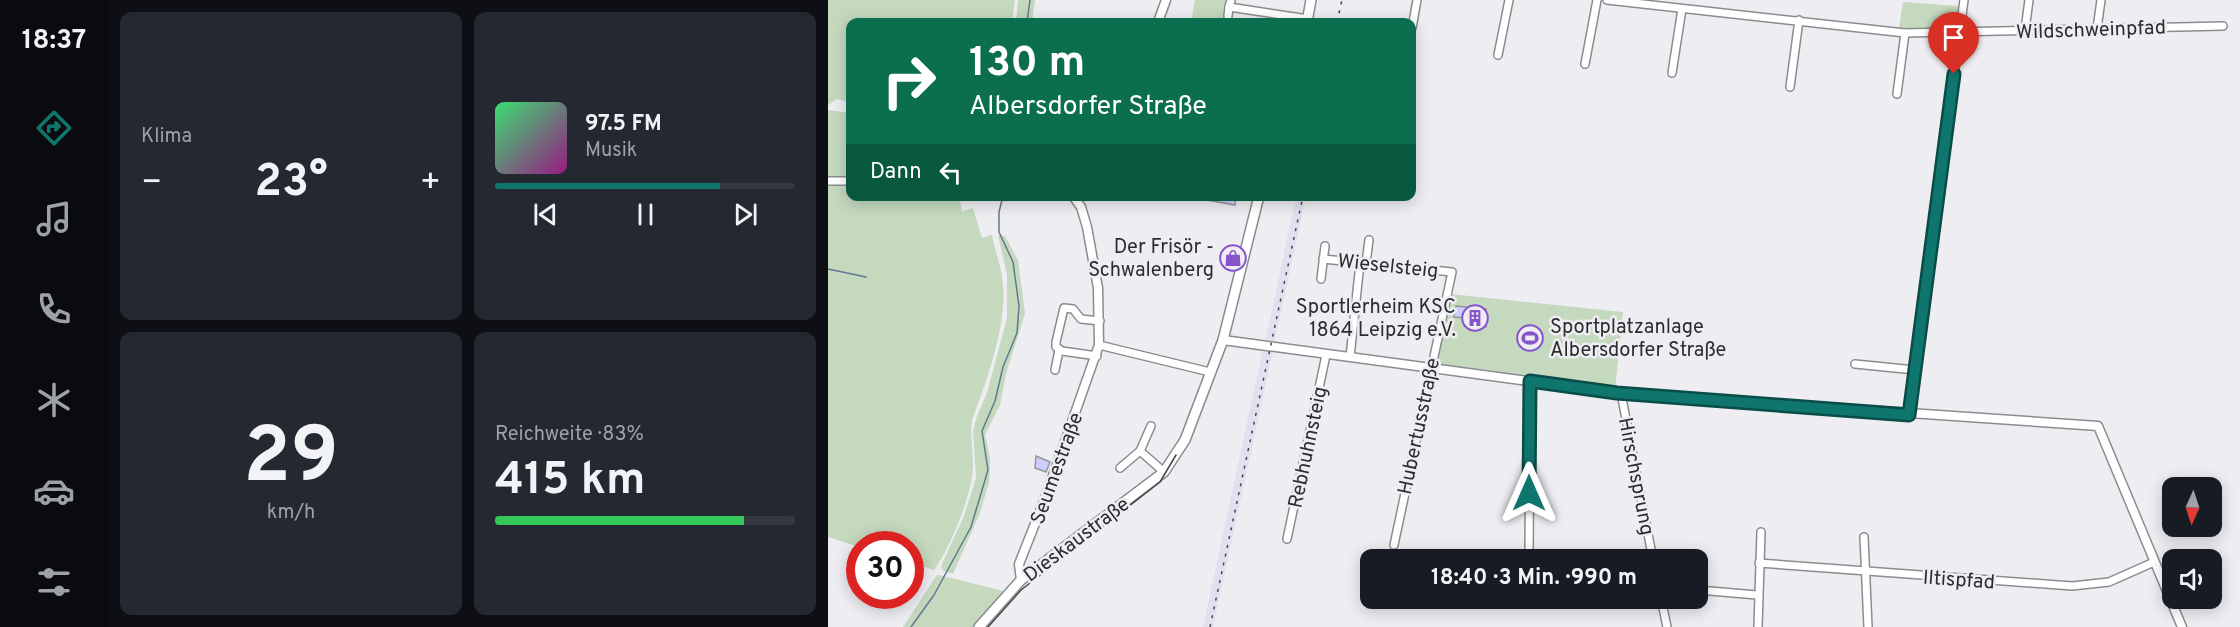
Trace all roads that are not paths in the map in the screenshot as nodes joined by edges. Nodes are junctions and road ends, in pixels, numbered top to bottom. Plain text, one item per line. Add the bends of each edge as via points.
1 (1166, 0) edge
2 (1311, 0) edge
3 (1417, 0) edge
4 (1509, 0) edge
5 (1597, 0) edge
6 (1607, 0) edge
7 (1964, 0) edge
8 (2029, 0) edge
9 (2101, 0) edge
10 (1230, 3) edge
11 (1682, 9) junction
12 (1228, 16) dead end
13 (1159, 18) edge
14 (1294, 18) edge
15 (1308, 18) edge
16 (1414, 18) edge
17 (1799, 20) junction
18 (2223, 26) dead end
19 (2097, 29) junction
20 (2025, 30) junction
21 (1905, 33) junction
22 (1960, 33) junction
23 (1498, 55) dead end
24 (1585, 64) dead end
25 (1672, 73) dead end
26 (1790, 87) dead end
27 (1897, 94) dead end
28 (828, 181) edge
29 (846, 181) edge
30 (1077, 201) edge
31 (1258, 201) edge
32 (1369, 240) dead end
33 (1325, 246) dead end
34 (1323, 259) junction
35 (1363, 263) junction
36 (1452, 272) joint
37 (1321, 279) dead end
38 (1100, 321) junction
39 (1223, 340) junction
40 (1099, 345) junction
41 (1059, 350) junction
42 (1326, 354) junction
43 (1097, 356) junction
44 (1350, 357) junction
45 (1855, 364) dead end
46 (1430, 367) junction
47 (1056, 370) dead end
48 (1915, 370) junction
49 (1210, 372) junction
50 (1530, 381) junction
51 (1621, 393) junction
52 (1909, 415) junction
53 (1151, 426) dead end
54 (1140, 451) junction
55 (1120, 468) dead end
56 (1164, 472) junction
57 (1761, 532) dead end
58 (1864, 537) dead end
59 (1287, 539) dead end
60 (1394, 545) dead end
61 (1529, 549) edge
62 (1651, 549) edge
63 (1759, 562) junction
64 (2154, 562) junction
65 (1865, 572) junction
66 (1021, 580) junction
67 (1708, 591) edge
68 (1757, 595) junction
69 (1663, 609) edge
70 (979, 627) edge
71 (1667, 627) edge
72 (1758, 627) edge
73 (1868, 627) edge
74 (2182, 627) edge

1 - 13 street
2 - 15 main road
3 - 16 street
4 - 23 street
5 - 24 street
6 - 11 street, Wildschweinpfad
7 - 22 street
8 - 20 street
9 - 19 street
10 - 12 street
10 - 14 street
11 - 17 street, Wildschweinpfad
11 - 25 street
17 - 21 street, Wildschweinpfad
17 - 26 street
18 - 19 street, Wildschweinpfad
19 - 20 street, Wildschweinpfad
20 - 22 street, Wildschweinpfad
21 - 22 street, Wildschweinpfad
21 - 27 street
22 - 48 street
28 - 29 street
30 - 38 street, Seumestraße via 1088,227
31 - 39 main road, Dieskaustraße
32 - 35 street
33 - 34 street, Wieselsteig
34 - 35 street, Wieselsteig
34 - 37 street, Wieselsteig
35 - 36 street, Wieselsteig
35 - 44 street
36 - 46 street, Hubertusstraße
38 - 40 street, Seumestraße
38 - 41 street via 1082,319 1073,309 1064,308 1056,342
39 - 42 street
39 - 49 main road, Dieskaustraße
40 - 43 street, Seumestraße
40 - 49 street
41 - 43 street
41 - 47 street
42 - 44 street
42 - 59 street, Rebhuhnsteig
43 - 66 street, Seumestraße via 1019,564
44 - 46 street
45 - 48 street
46 - 50 street
46 - 60 street, Hubertusstraße
48 - 52 street
49 - 56 main road, Dieskaustraße via 1185,440
50 - 51 street
50 - 61 street
51 - 52 street
51 - 62 street, Hirschsprung
52 - 64 street via 2098,426
53 - 54 street
54 - 55 street
54 - 56 street
56 - 66 main road, Dieskaustraße
57 - 63 street
58 - 65 street
63 - 65 street, Iltispfad
63 - 68 street
64 - 65 street, Iltispfad via 2109,582 2085,586
64 - 74 street
65 - 73 street
66 - 70 main road, Dieskaustraße
67 - 68 street
68 - 72 street
69 - 71 street

